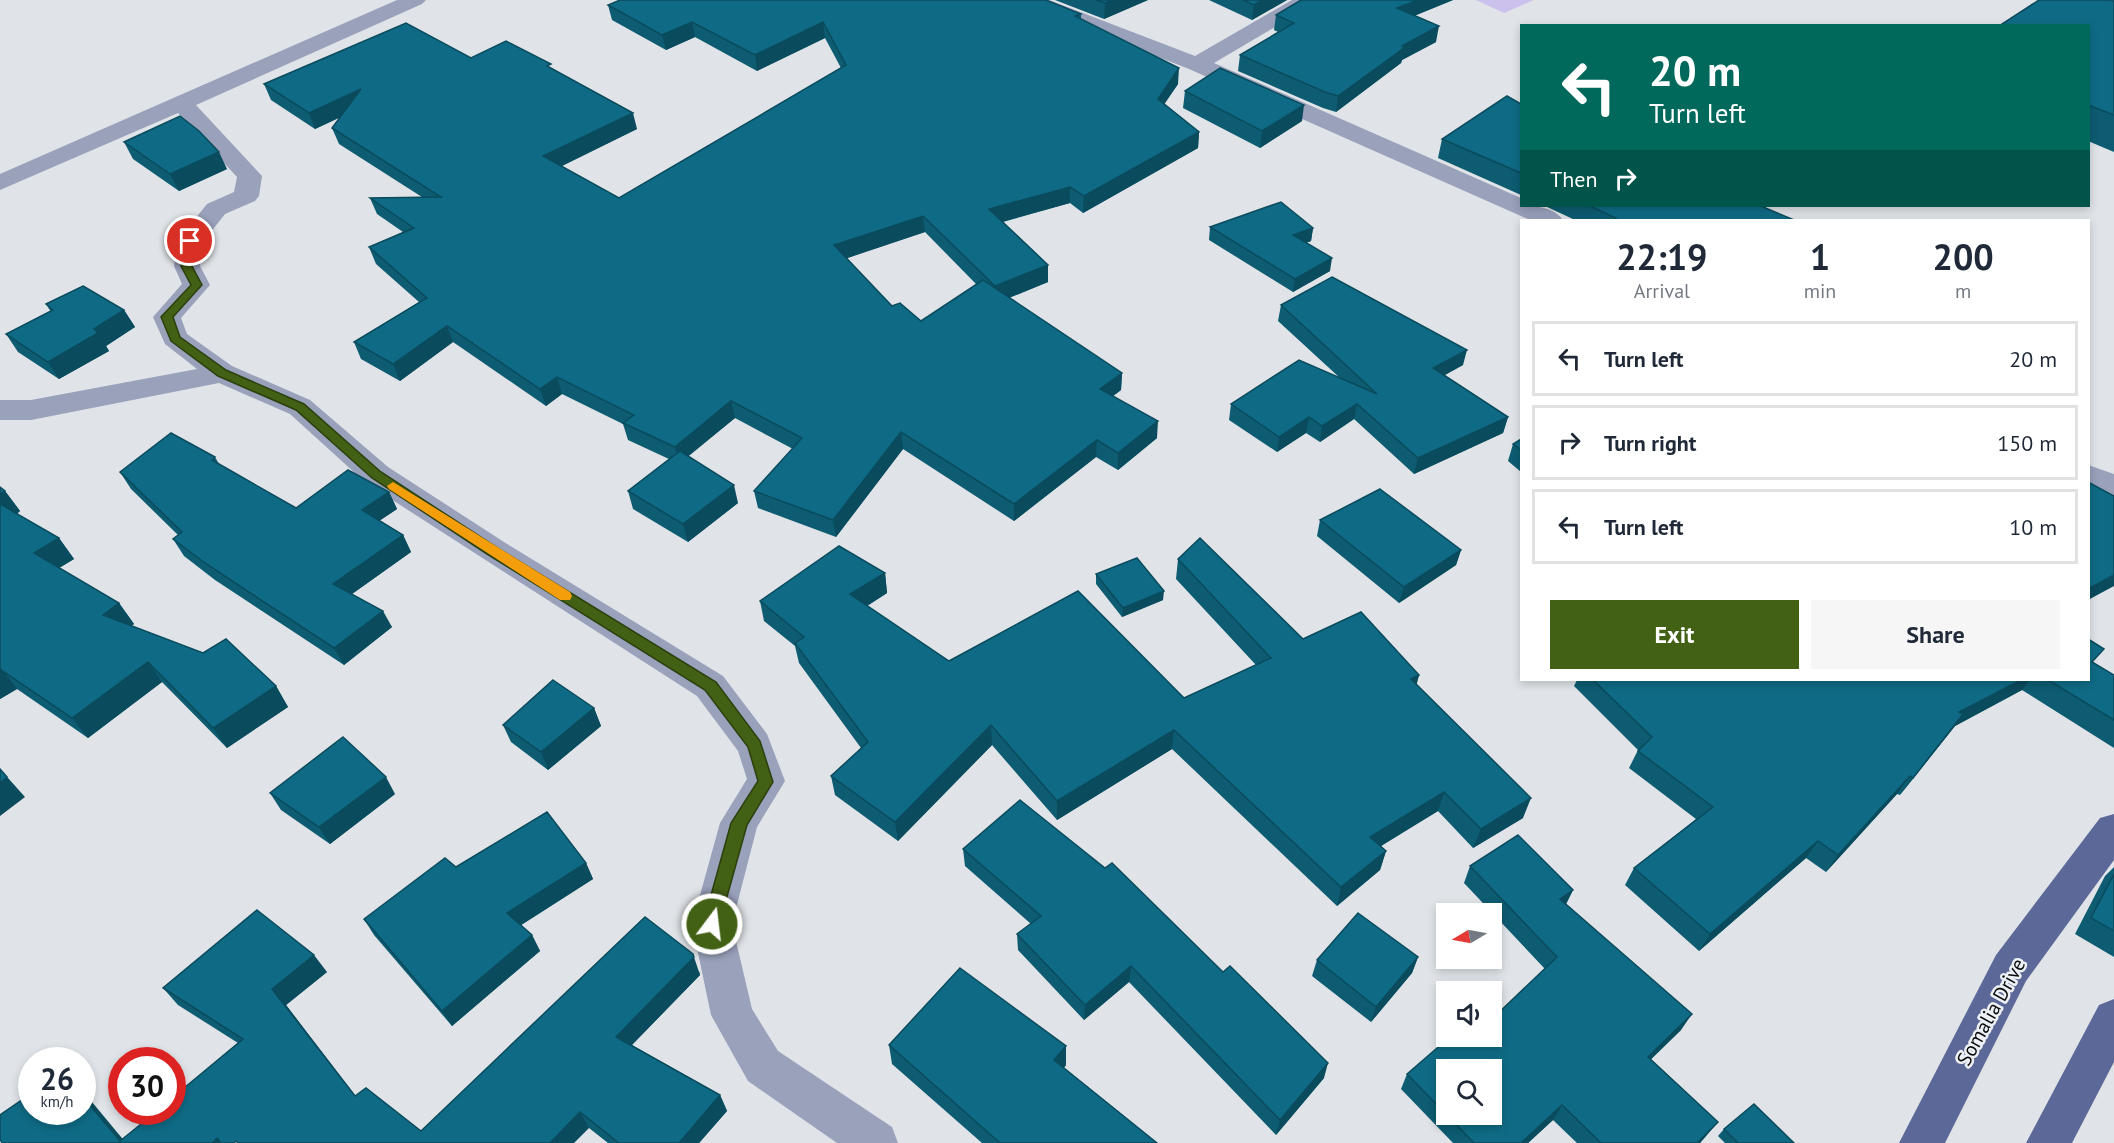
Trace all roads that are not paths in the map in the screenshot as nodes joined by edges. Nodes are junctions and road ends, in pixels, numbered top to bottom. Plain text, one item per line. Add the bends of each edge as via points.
1 (415, 0) edge
2 (1030, 0) edge
3 (1307, 0) edge
4 (1197, 64) junction
5 (182, 104) junction
6 (0, 183) edge
7 (1520, 207) edge
8 (1521, 207) edge
9 (1548, 219) edge
10 (222, 373) junction
11 (0, 410) edge
12 (2090, 477) edge
13 (2114, 486) edge
14 (2114, 830) edge
15 (2114, 1019) edge
16 (876, 1143) edge
17 (1921, 1143) edge
18 (2048, 1143) edge

1 - 5 street
2 - 4 street
3 - 4 street
4 - 7 street
5 - 6 street
5 - 10 street via 250,176 246,196 216,209 190,241 187,266 196,285 167,317 175,338
8 - 9 street
10 - 11 street via 32,410
10 - 16 street via 300,407 377,475 710,686 754,745 766,782 739,823 712,924 732,1015 763,1066
12 - 13 street
14 - 17 main road, Somalia Drive via 2011,968
15 - 18 main road

